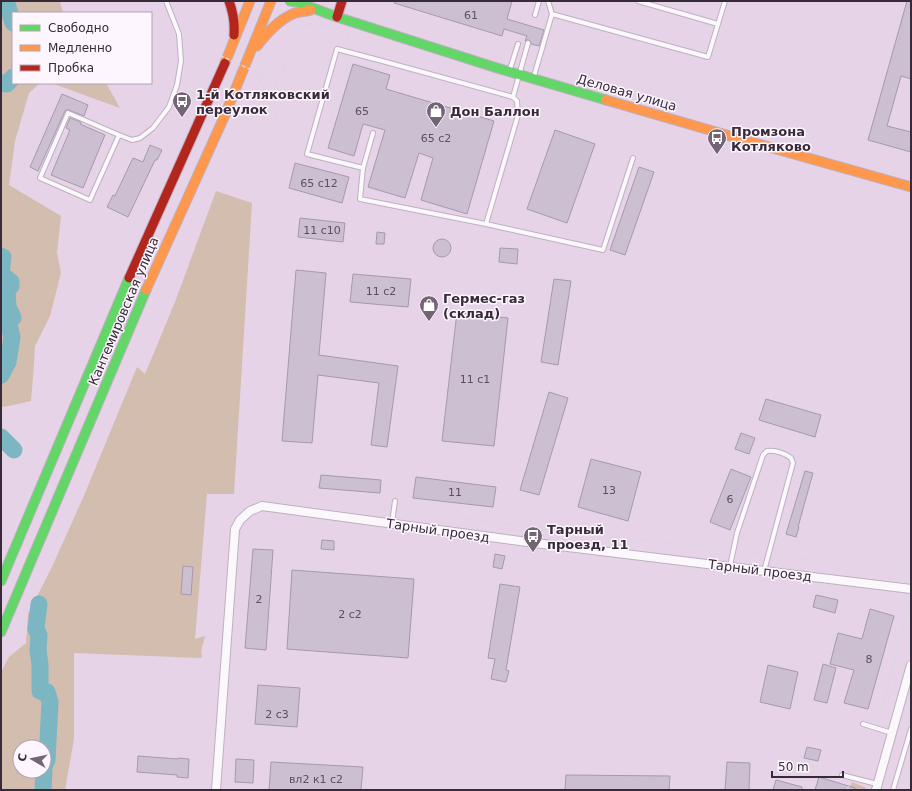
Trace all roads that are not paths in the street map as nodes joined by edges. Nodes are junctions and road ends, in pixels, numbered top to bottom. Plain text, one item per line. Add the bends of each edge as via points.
1 (166, 1) edge
2 (229, 1) edge
3 (250, 1) edge
4 (271, 1) edge
5 (281, 1) edge
6 (294, 1) edge
7 (342, 1) edge
8 (539, 1) edge
9 (548, 1) edge
10 (638, 1) edge
11 (725, 1) edge
12 (311, 10) junction
13 (552, 14) junction
14 (535, 15) dead end
15 (337, 17) junction
16 (718, 24) junction
17 (528, 43) dead end
18 (518, 44) dead end
19 (231, 49) junction
20 (248, 57) junction
21 (509, 72) junction
22 (519, 74) junction
23 (533, 79) junction
24 (513, 97) junction
25 (373, 133) dead end
26 (119, 135) junction
27 (633, 158) dead end
28 (363, 168) junction
29 (911, 187) edge
30 (486, 224) junction
31 (395, 501) dead end
32 (392, 524) junction
33 (730, 566) junction
34 (764, 571) junction
35 (1, 581) edge
36 (911, 589) edge
37 (1, 632) edge
38 (911, 665) edge
39 (863, 724) dead end
40 (911, 729) edge
41 (892, 733) junction
42 (842, 776) dead end
43 (876, 787) edge
44 (216, 790) edge
45 (893, 790) edge

1 - 26 lane via 179,34 181,61 177,85 169,107 153,128 140,138 132,140
2 - 19 main road via 235,28
3 - 19 main road, Кантемировская улица
4 - 20 main road, Кантемировская улица
5 - 12 main road
6 - 15 main road
7 - 15 main road
8 - 14 lane
9 - 13 lane
10 - 16 lane
11 - 16 lane
12 - 15 main road
12 - 20 main road via 282,20
13 - 16 lane via 708,57
13 - 23 lane
15 - 21 main road, Деловая улица
17 - 22 lane
18 - 21 lane
19 - 35 main road, Кантемировская улица via 133,268
20 - 37 main road, Кантемировская улица via 225,115 153,273
21 - 22 main road, Деловая улица
22 - 23 main road, Деловая улица
22 - 24 lane
23 - 29 main road, Деловая улица
24 - 28 lane via 337,49 306,154
24 - 30 lane via 517,101 518,115
25 - 28 lane
26 - 26 lane via 68,113 40,178 90,200
27 - 30 lane via 603,250
28 - 30 lane via 360,199
31 - 32 lane
32 - 33 street, Тарный проезд
32 - 44 street, Тарный проезд via 262,506 250,511 240,520 235,529
33 - 34 street, Тарный проезд
33 - 34 lane via 737,533 763,455 767,451 773,451 791,458 792,463
34 - 36 street, Тарный проезд
38 - 41 street
39 - 41 lane
40 - 45 lane
41 - 43 street
42 - 43 lane

